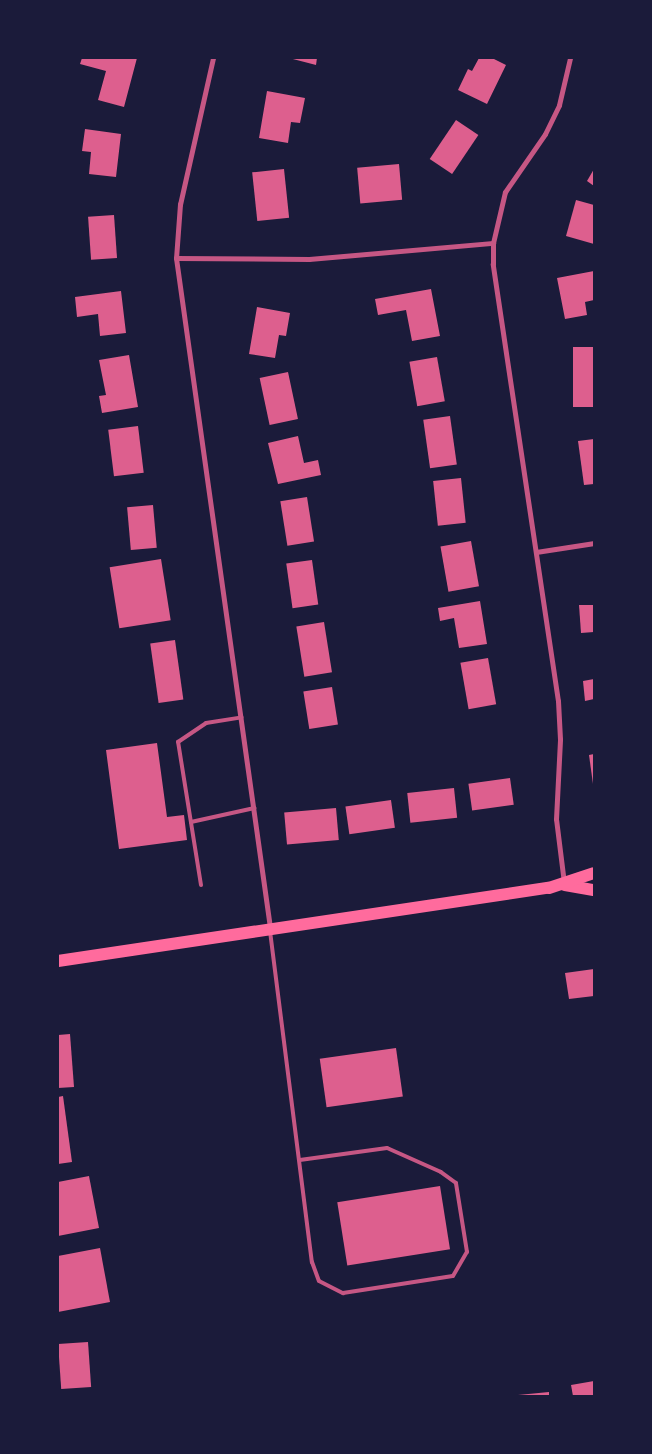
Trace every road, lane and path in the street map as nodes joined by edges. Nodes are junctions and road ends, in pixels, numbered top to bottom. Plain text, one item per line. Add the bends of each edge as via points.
1 (213, 58) edge
2 (570, 58) edge
3 (493, 244) junction
4 (176, 258) junction
5 (594, 543) edge
6 (536, 552) junction
7 (242, 717) junction
8 (254, 808) junction
9 (191, 822) junction
10 (594, 873) edge
11 (201, 885) dead end
12 (565, 885) junction
13 (594, 890) edge
14 (270, 928) junction
15 (58, 960) edge
16 (300, 1160) junction

1 - 4 street via 180,204
2 - 3 street via 559,105 545,134 506,192
3 - 4 street via 309,258
3 - 6 street
4 - 7 street
5 - 6 street
6 - 12 street via 558,701 560,739 556,819
7 - 8 street
7 - 9 lane via 206,723 178,742
8 - 9 lane
8 - 14 street
9 - 11 lane
10 - 12 main road
12 - 13 main road
12 - 14 main road
14 - 15 main road
14 - 16 lane
16 - 16 lane via 387,1148 441,1172 456,1183 467,1252 453,1276 342,1293 319,1280 312,1262

